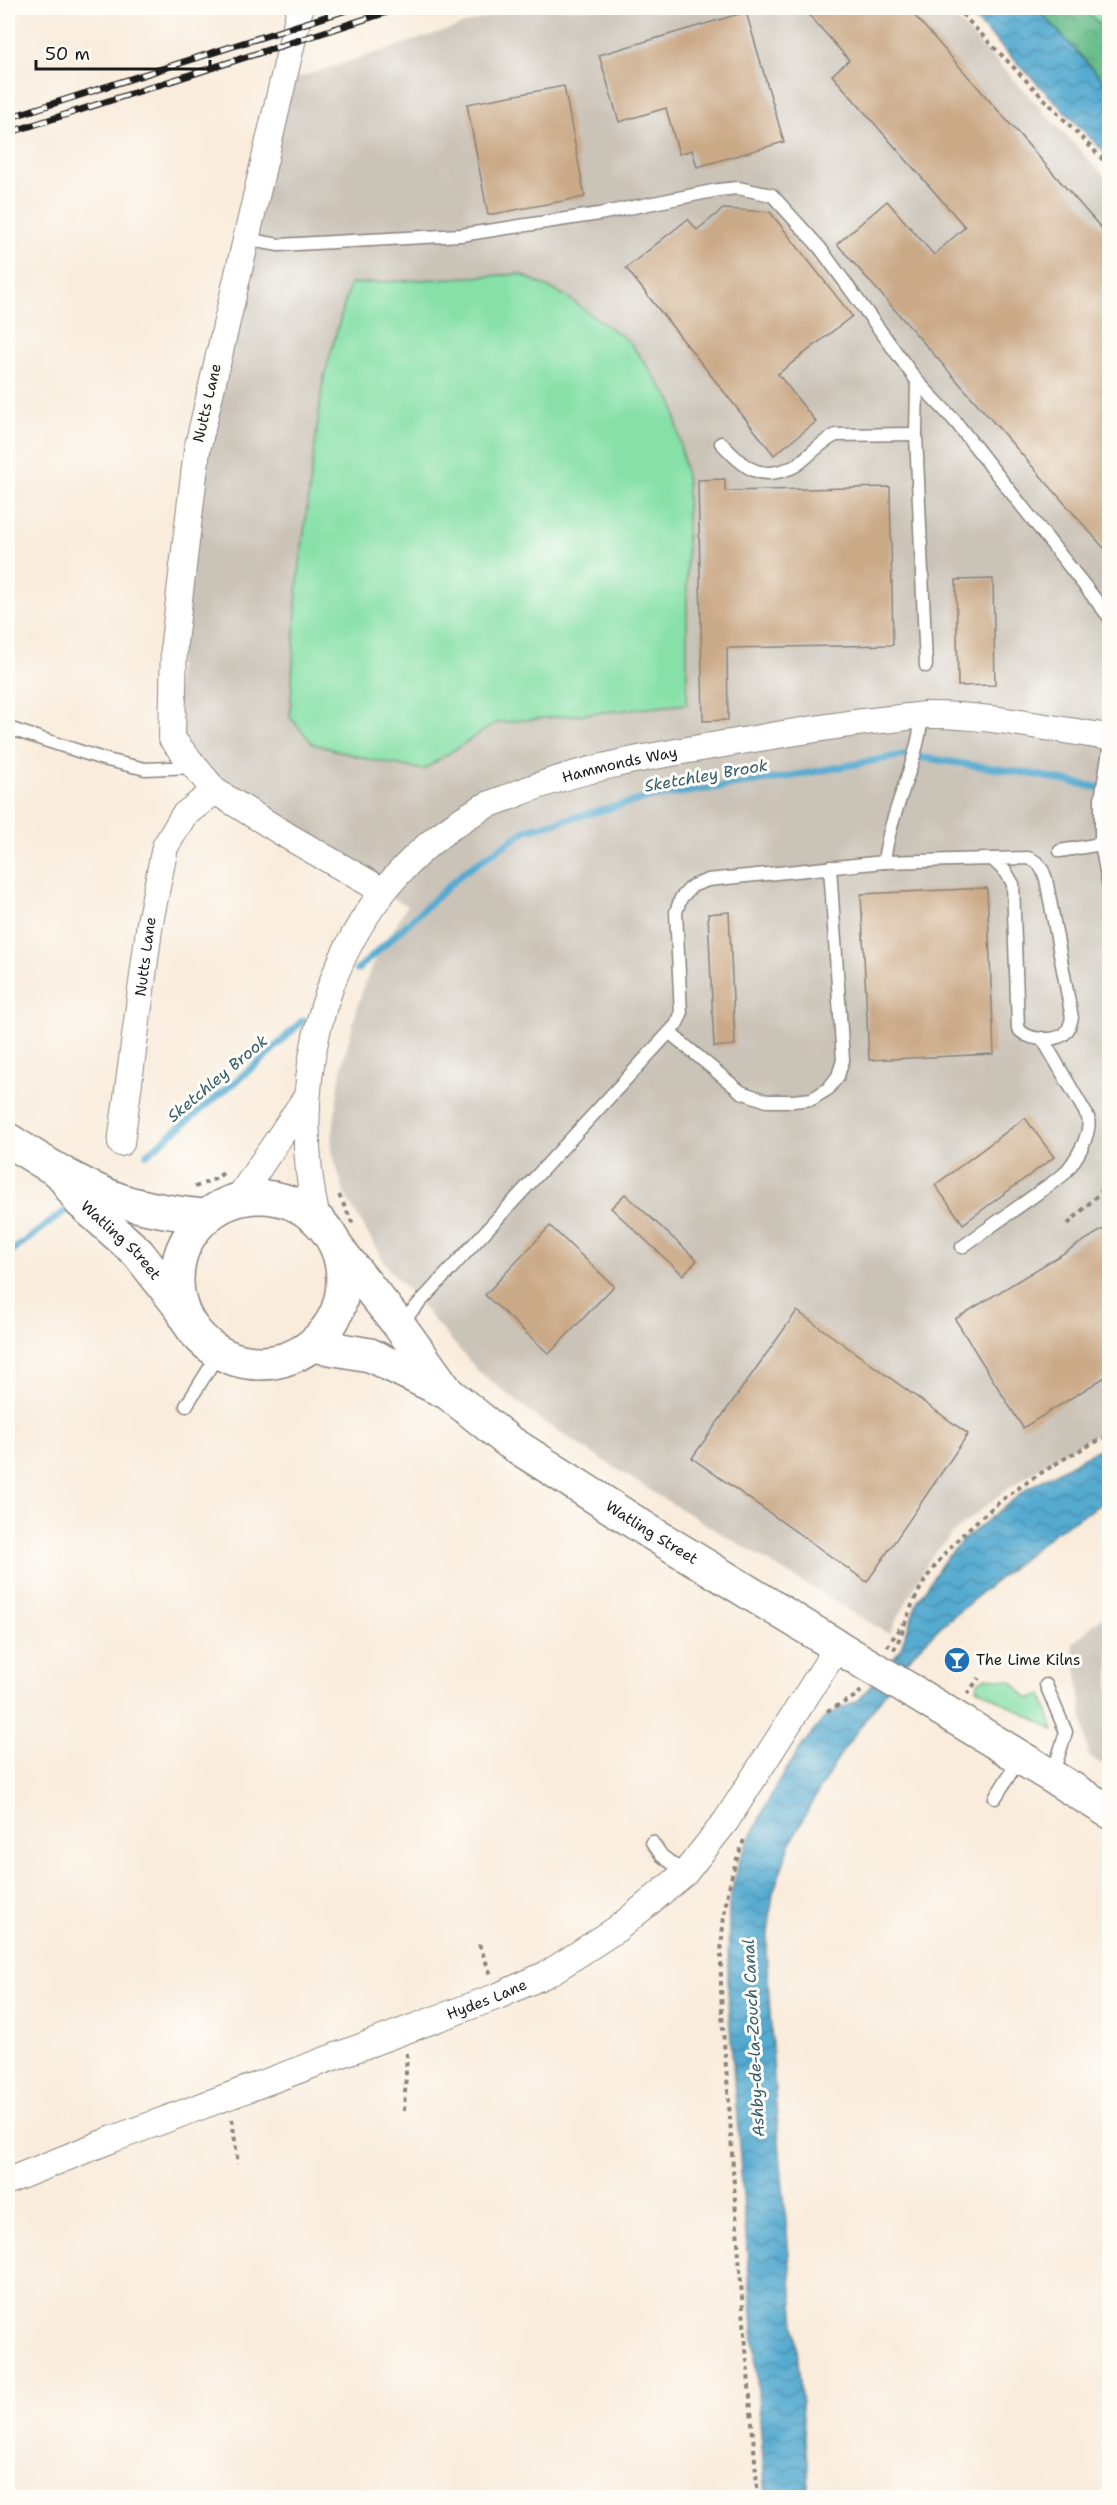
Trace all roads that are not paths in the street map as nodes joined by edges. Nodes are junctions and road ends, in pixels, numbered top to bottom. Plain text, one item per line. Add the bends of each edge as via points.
1 (300, 8) edge
2 (245, 239) junction
3 (917, 381) junction
4 (916, 434) junction
5 (722, 443) dead end
6 (1110, 618) edge
7 (926, 666) dead end
8 (921, 727) junction
9 (8, 728) edge
10 (1109, 746) edge
11 (195, 767) junction
12 (215, 790) junction
13 (1101, 844) junction
14 (1060, 852) dead end
15 (992, 859) junction
16 (884, 862) junction
17 (830, 867) junction
18 (383, 891) junction
19 (1110, 893) edge
20 (670, 1033) junction
21 (1042, 1038) junction
22 (307, 1096) junction
23 (8, 1140) edge
24 (121, 1143) dead end
25 (60, 1172) junction
26 (238, 1198) junction
27 (205, 1216) junction
28 (317, 1219) junction
29 (962, 1247) dead end
30 (337, 1248) junction
31 (181, 1308) junction
32 (399, 1325) junction
33 (312, 1345) junction
34 (219, 1353) junction
35 (448, 1393) junction
36 (186, 1406) dead end
37 (863, 1664) junction
38 (1046, 1685) dead end
39 (1020, 1758) junction
40 (1052, 1777) junction
41 (995, 1798) dead end
42 (1110, 1812) edge
43 (652, 1842) dead end
44 (684, 1873) junction
45 (8, 2181) edge

1 - 2 street, Nutts Lane
2 - 3 lane via 279,245 461,235 652,205 718,190 755,190 772,195 820,248
2 - 11 street, Nutts Lane via 196,450 174,642 172,739
3 - 4 lane
3 - 6 lane via 954,421
4 - 5 lane via 836,435 796,466 773,474 756,472 739,463
4 - 7 lane
8 - 10 street, Hammonds Way via 1002,721
8 - 16 lane via 888,834
8 - 18 street, Hammonds Way via 856,723 702,747 543,782 478,809 421,850
9 - 11 lane via 145,769
10 - 13 lane via 1101,799
11 - 12 street, Nutts Lane
12 - 18 street, Nutts Lane
12 - 24 street, Nutts Lane via 184,815 165,847 150,922
13 - 14 lane
13 - 19 lane
15 - 16 lane
15 - 21 lane via 1013,884 1018,1028 1022,1034
15 - 21 lane via 1036,860 1046,879 1072,1018 1064,1034
16 - 17 lane
17 - 20 lane via 726,877 692,886 681,898 676,912 681,1015
17 - 20 lane via 843,1060 828,1089 812,1099 793,1101 767,1101 741,1092
18 - 22 street, Hammonds Way via 337,966 320,1018
20 - 32 lane
21 - 29 lane via 1088,1117 1086,1133 1063,1175
22 - 26 street, Hammonds Way
22 - 28 street, Hammonds Way via 307,1160
23 - 25 highway, Watling Street
25 - 27 highway, Watling Street via 130,1203
25 - 31 highway, Watling Street via 80,1201 138,1252
26 - 27 highway
26 - 28 highway via 266,1196 294,1203
27 - 31 highway via 188,1235 178,1259 176,1284
28 - 30 highway
30 - 32 highway, Watling Street
30 - 33 highway via 343,1274 341,1300 330,1325
31 - 34 highway via 190,1326
32 - 35 highway, Watling Street
33 - 34 highway via 291,1357 267,1363 242,1361
33 - 35 highway, Watling Street via 370,1356
34 - 36 lane
35 - 37 highway, Watling Street via 508,1441
37 - 39 highway, Watling Street, bridge
37 - 44 street, Hydes Lane
38 - 40 lane via 1066,1732
39 - 40 highway
39 - 41 lane
40 - 42 highway
43 - 44 lane via 662,1856
44 - 45 street, Hydes Lane via 617,1929 549,1972 498,1996

